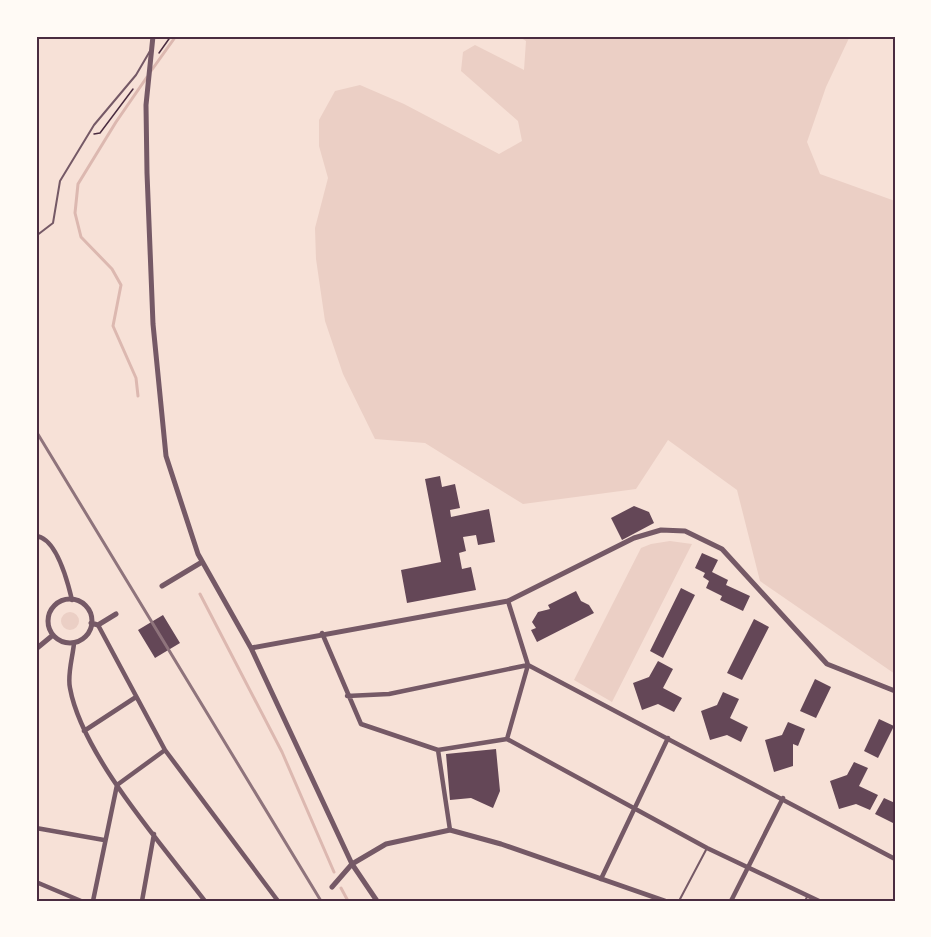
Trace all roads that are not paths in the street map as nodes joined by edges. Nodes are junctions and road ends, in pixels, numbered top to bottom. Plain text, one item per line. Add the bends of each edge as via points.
1 (153, 36) edge
2 (151, 49) junction
3 (36, 236) edge
4 (36, 536) edge
5 (202, 562) junction
6 (162, 586) dead end
7 (72, 600) junction
8 (508, 601) junction
9 (116, 614) dead end
10 (94, 624) junction
11 (322, 633) junction
12 (53, 635) junction
13 (74, 643) junction
14 (250, 648) junction
15 (36, 649) edge
16 (528, 664) junction
17 (895, 692) edge
18 (346, 696) junction
19 (136, 698) junction
20 (84, 730) junction
21 (668, 738) junction
22 (507, 739) junction
23 (165, 750) junction
24 (438, 750) junction
25 (117, 785) junction
26 (783, 798) junction
27 (634, 808) junction
28 (36, 828) edge
29 (450, 830) junction
30 (154, 834) junction
31 (104, 840) junction
32 (707, 848) junction
33 (895, 859) edge
34 (352, 864) junction
35 (750, 867) junction
36 (601, 879) junction
37 (36, 882) edge
38 (332, 887) dead end
39 (808, 895) junction
40 (81, 901) edge
41 (93, 901) edge
42 (142, 901) edge
43 (205, 901) edge
44 (278, 901) edge
45 (377, 901) edge
46 (665, 901) edge
47 (680, 901) edge
48 (731, 901) edge
49 (805, 901) edge
50 (819, 901) edge

1 - 2 street
2 - 3 lane via 136,75 94,125 60,181 53,223
2 - 5 street via 146,105 153,324 166,456
4 - 7 street via 50,544 65,571
5 - 6 street
5 - 14 street
7 - 10 street via 84,605
7 - 12 street via 63,600 51,611 48,619
8 - 11 street
8 - 16 street
8 - 17 street via 634,538 661,530 686,531 722,549 828,664
9 - 10 street
10 - 13 street via 86,636
10 - 19 street
11 - 14 street
11 - 18 street
12 - 13 street via 62,642
12 - 15 street
13 - 20 street via 69,687
14 - 34 street
16 - 18 street via 389,694
16 - 21 street
16 - 22 street
18 - 24 street via 361,724
19 - 20 street
19 - 23 street
20 - 25 street
21 - 26 street
21 - 27 street
22 - 24 street
22 - 27 street
23 - 25 street
23 - 44 street
24 - 29 street
25 - 30 street
25 - 31 street
26 - 33 street
26 - 35 street
27 - 32 street
27 - 36 street
28 - 31 street
29 - 34 street via 386,844
29 - 36 street
30 - 42 street
30 - 43 street
31 - 41 street
32 - 35 street
32 - 47 lane
34 - 38 street
34 - 45 street
35 - 39 street
35 - 48 street
36 - 46 street
37 - 40 street
39 - 49 lane
39 - 50 street

